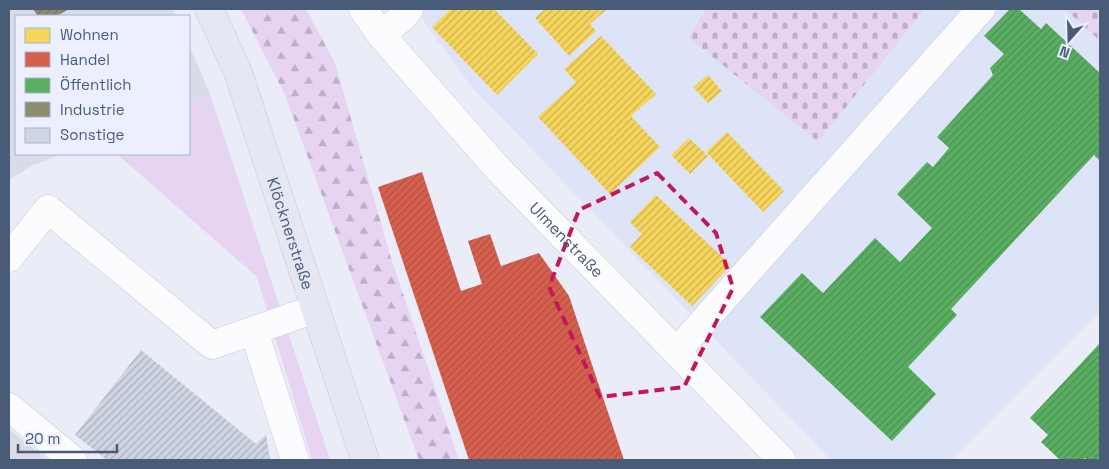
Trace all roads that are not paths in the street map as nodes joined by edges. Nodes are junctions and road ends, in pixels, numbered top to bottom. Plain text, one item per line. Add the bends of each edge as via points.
1 (209, 9) edge
2 (363, 9) edge
3 (409, 9) edge
4 (981, 9) edge
5 (381, 35) junction
6 (9, 258) edge
7 (315, 309) junction
8 (254, 331) junction
9 (677, 351) junction
10 (9, 407) edge
11 (73, 460) edge
12 (295, 460) edge
13 (365, 460) edge
14 (782, 460) edge

1 - 7 main road, Klöcknerstraße via 238,72
2 - 5 street, Ulmenstraße
3 - 5 street
4 - 9 street
5 - 9 street, Ulmenstraße via 499,170
6 - 8 street via 48,209 212,345
7 - 8 street
7 - 13 main road, Klöcknerstraße
8 - 12 street
9 - 14 street, Ulmenstraße
10 - 11 street

